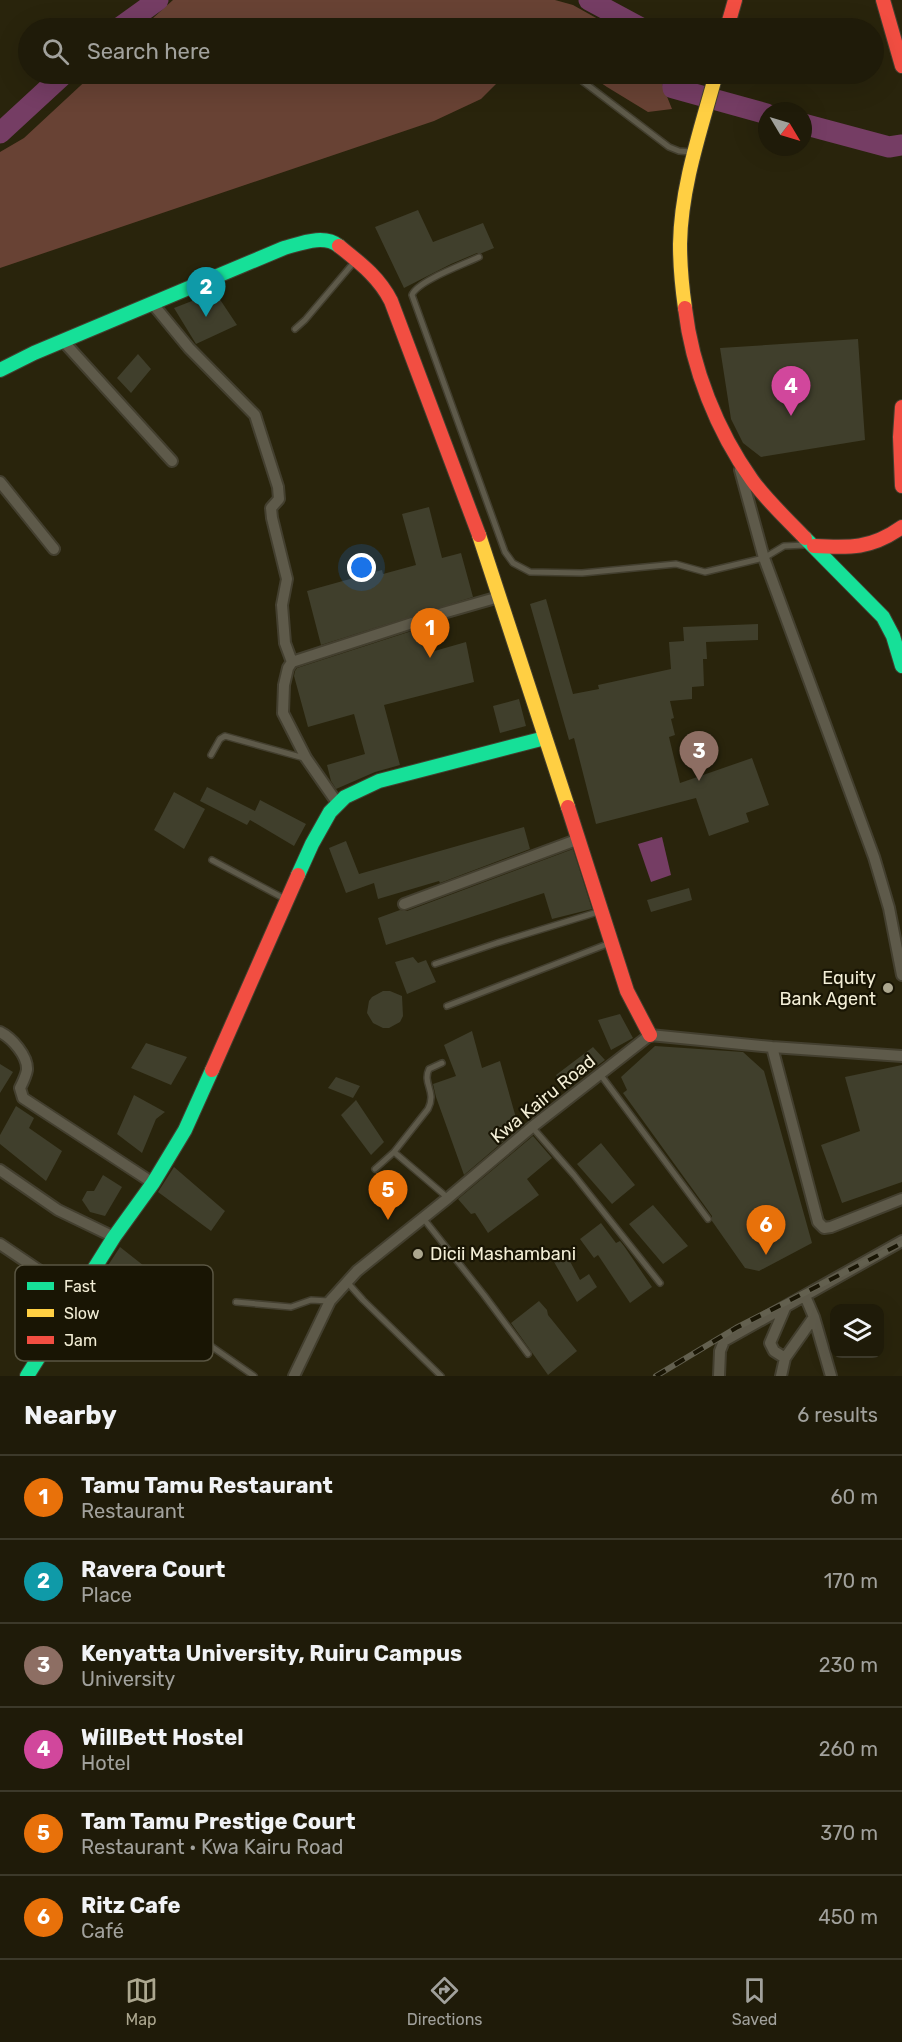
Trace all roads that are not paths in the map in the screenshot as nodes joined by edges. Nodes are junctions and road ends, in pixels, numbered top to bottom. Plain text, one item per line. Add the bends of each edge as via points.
1 (735, 0) edge
2 (883, 0) edge
3 (730, 18) edge
4 (902, 66) edge
5 (586, 84) edge
6 (713, 84) edge
7 (696, 152) junction
8 (479, 257) dead end
9 (356, 260) junction
10 (152, 303) junction
11 (295, 329) dead end
12 (63, 341) junction
13 (0, 369) edge
14 (902, 407) edge
15 (737, 456) junction
16 (172, 461) dead end
17 (0, 482) edge
18 (902, 486) edge
19 (902, 527) edge
20 (814, 546) junction
21 (54, 549) dead end
22 (764, 558) junction
23 (499, 597) junction
24 (291, 662) junction
25 (902, 666) edge
26 (544, 738) junction
27 (211, 754) dead end
28 (306, 759) junction
29 (338, 804) junction
30 (579, 838) junction
31 (212, 860) dead end
32 (287, 900) junction
33 (404, 904) dead end
34 (602, 911) junction
35 (612, 942) junction
36 (435, 964) dead end
37 (902, 975) edge
38 (447, 1006) dead end
39 (0, 1032) edge
40 (650, 1035) junction
41 (772, 1047) junction
42 (902, 1056) edge
43 (442, 1063) dead end
44 (600, 1074) junction
45 (532, 1127) junction
46 (393, 1152) junction
47 (375, 1169) dead end
48 (0, 1170) edge
49 (153, 1183) junction
50 (448, 1198) junction
51 (902, 1199) edge
52 (423, 1218) junction
53 (708, 1219) dead end
54 (114, 1237) junction
55 (902, 1241) edge
56 (0, 1244) edge
57 (32, 1265) edge
58 (97, 1265) edge
59 (347, 1282) junction
60 (660, 1283) dead end
61 (805, 1296) junction
62 (330, 1301) junction
63 (236, 1302) dead end
64 (785, 1307) junction
65 (814, 1317) junction
66 (213, 1347) edge
67 (528, 1354) dead end
68 (785, 1358) junction
69 (37, 1361) edge
70 (27, 1376) edge
71 (254, 1376) edge
72 (294, 1376) edge
73 (441, 1376) edge
74 (719, 1376) edge
75 (782, 1376) edge
76 (831, 1376) edge

1 - 3 main road
2 - 4 main road
5 - 7 lane via 669,147
6 - 7 main road
7 - 15 main road via 683,210 681,285 704,382
8 - 22 lane via 424,283 412,295 505,552 513,563 531,572 550,573 676,564 705,572
9 - 10 main road via 333,241 314,240 284,248
9 - 11 lane
9 - 23 main road via 383,285 391,301
10 - 12 main road
10 - 24 street via 189,348 255,415 278,487 279,499 271,508 287,579 282,605
12 - 13 main road
12 - 16 street
14 - 18 main road
15 - 20 main road via 767,498
15 - 22 street
17 - 21 street
19 - 20 main road via 887,539 867,546
20 - 22 lane via 784,546
20 - 25 main road via 889,626
22 - 37 street via 874,857
23 - 24 street
23 - 26 main road
24 - 28 street via 283,713
26 - 29 main road via 379,781
26 - 30 main road
27 - 28 lane via 225,736
28 - 29 street
29 - 32 main road via 312,844
30 - 33 street
30 - 34 main road
31 - 32 lane
32 - 49 main road via 185,1130
34 - 35 main road
34 - 36 lane
35 - 38 lane
35 - 40 main road via 627,991
39 - 49 street via 10,1038 26,1061 26,1076 20,1088 23,1098
40 - 41 street
40 - 44 street, Kwa Kairu Road
41 - 42 street
41 - 51 street via 818,1222 824,1228 831,1227
43 - 46 lane via 427,1074 432,1094 428,1109
44 - 45 street, Kwa Kairu Road
44 - 53 lane
45 - 50 street, Kwa Kairu Road
45 - 60 lane
46 - 47 lane
46 - 50 lane
48 - 54 street via 58,1210
49 - 54 main road
50 - 52 street, Kwa Kairu Road
52 - 59 street, Kwa Kairu Road
52 - 67 lane
54 - 58 main road
55 - 61 street
56 - 57 street
59 - 62 street, Kwa Kairu Road
59 - 73 lane
61 - 64 street
61 - 65 street
62 - 63 lane via 311,1300 291,1307
62 - 72 street, Kwa Kairu Road
64 - 68 street via 770,1343
64 - 74 street via 724,1341
65 - 68 street
65 - 76 street
66 - 71 lane
68 - 75 street
69 - 70 main road

